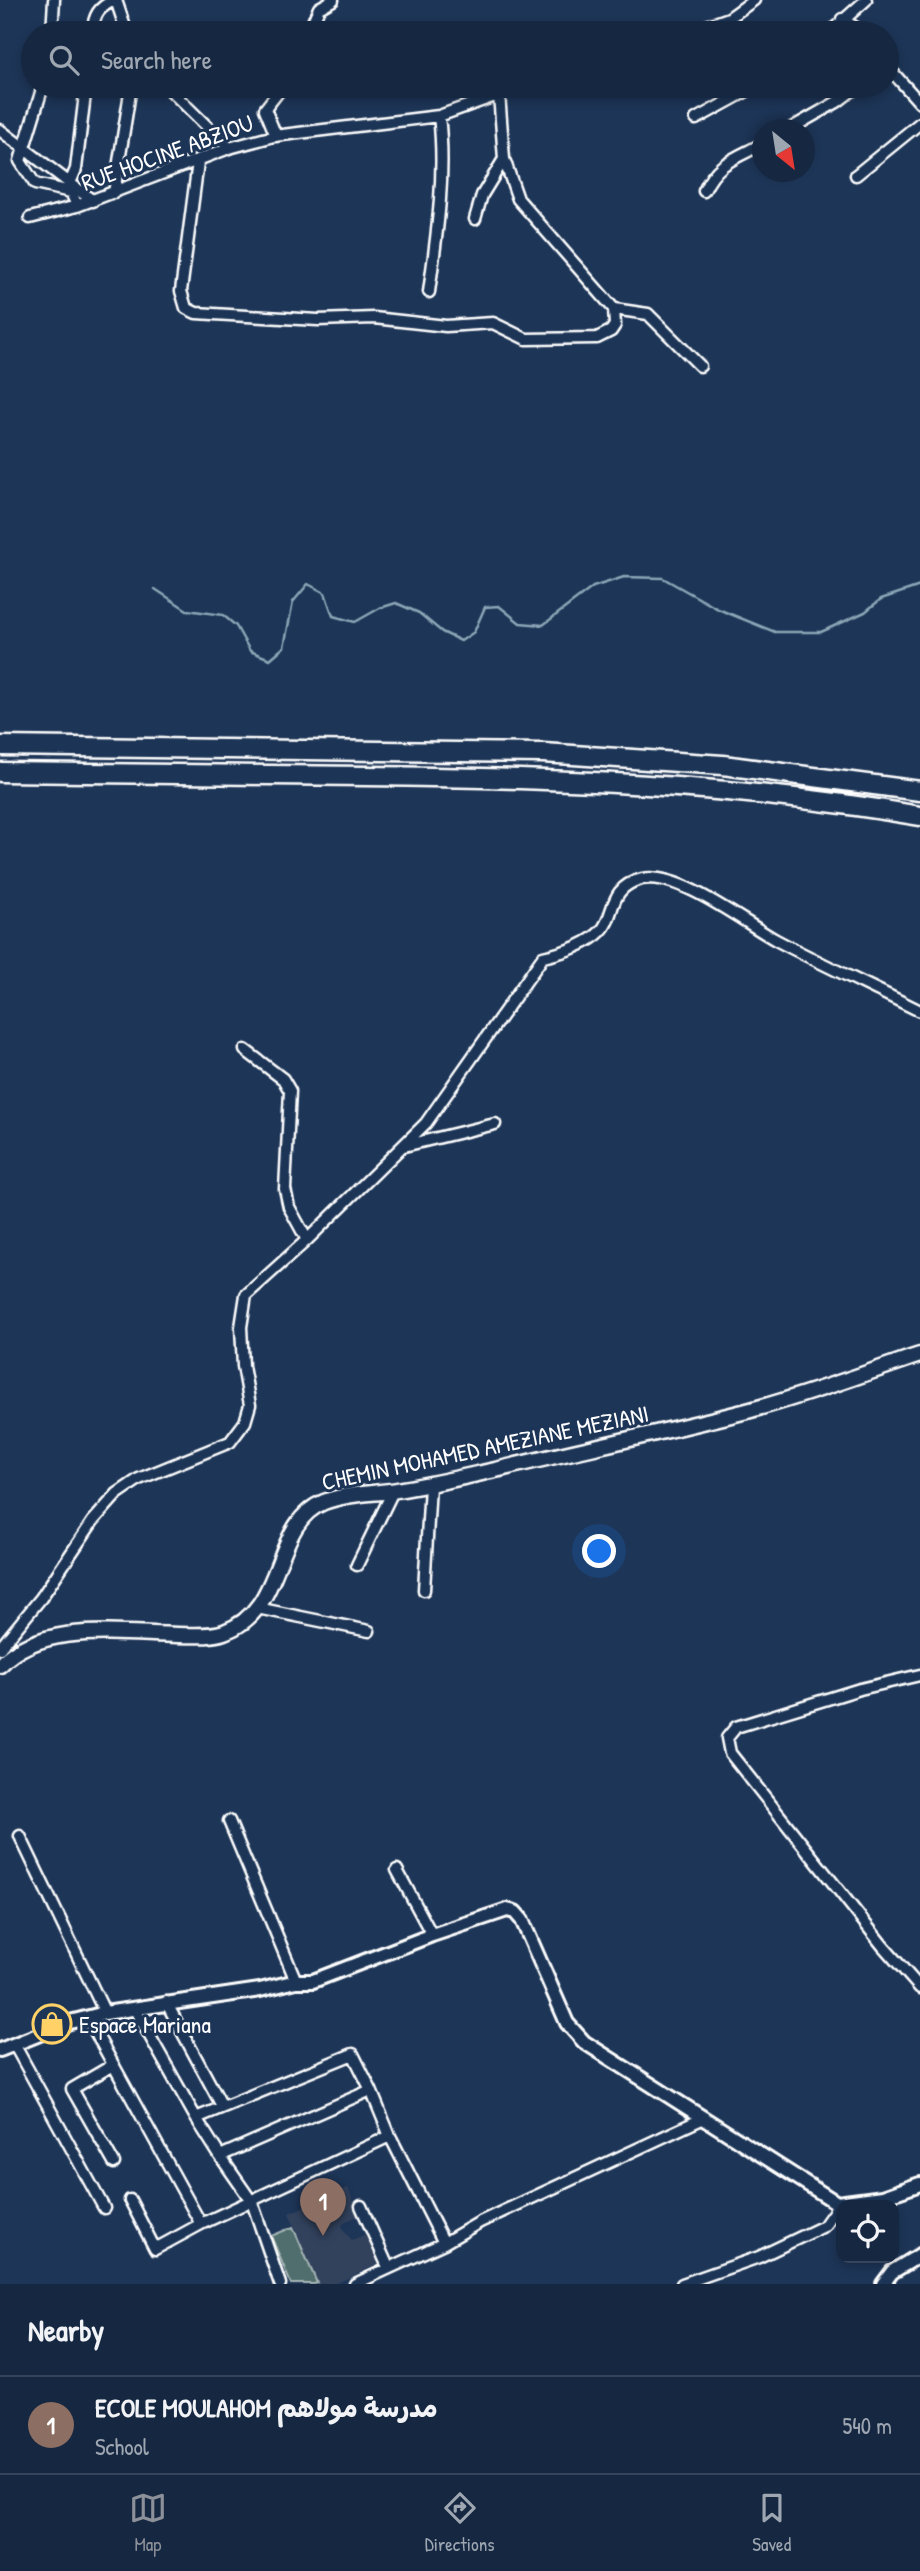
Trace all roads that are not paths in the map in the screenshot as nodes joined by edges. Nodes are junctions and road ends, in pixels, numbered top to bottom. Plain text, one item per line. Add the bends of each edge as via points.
1 (54, 0) edge
2 (115, 0) edge
3 (331, 0) edge
4 (754, 0) edge
5 (866, 0) edge
6 (842, 19) joint
7 (53, 21) edge
8 (95, 21) edge
9 (123, 21) edge
10 (313, 21) edge
11 (720, 21) edge
12 (845, 21) edge
13 (899, 79) edge
14 (39, 98) edge
15 (85, 98) edge
16 (129, 98) edge
17 (178, 98) edge
18 (274, 98) edge
19 (488, 98) edge
20 (499, 98) edge
21 (734, 98) edge
22 (842, 98) edge
23 (920, 103) edge
24 (439, 116) junction
25 (696, 119) dead end
26 (807, 119) edge
27 (920, 123) edge
28 (0, 130) edge
29 (276, 136) junction
30 (229, 148) junction
31 (23, 149) junction
32 (752, 149) edge
33 (505, 159) junction
34 (198, 162) junction
35 (856, 175) dead end
36 (70, 183) junction
37 (704, 191) dead end
38 (114, 193) junction
39 (93, 201) junction
40 (78, 206) junction
41 (30, 218) dead end
42 (475, 219) dead end
43 (429, 292) dead end
44 (614, 309) junction
45 (700, 366) dead end
46 (0, 746) edge
47 (0, 772) edge
48 (920, 791) edge
49 (920, 816) edge
50 (920, 1011) edge
51 (245, 1050) dead end
52 (495, 1124) dead end
53 (401, 1147) junction
54 (307, 1240) junction
55 (920, 1355) edge
56 (430, 1485) junction
57 (393, 1491) junction
58 (357, 1565) dead end
59 (424, 1590) dead end
60 (257, 1608) junction
61 (369, 1631) dead end
62 (0, 1648) edge
63 (0, 1665) edge
64 (920, 1675) edge
65 (229, 1821) dead end
66 (20, 1836) dead end
67 (397, 1870) dead end
68 (432, 1935) junction
69 (296, 1981) junction
70 (920, 1988) edge
71 (166, 2002) junction
72 (134, 2008) junction
73 (105, 2012) junction
74 (88, 2017) junction
75 (14, 2044) junction
76 (0, 2050) edge
77 (113, 2065) junction
78 (371, 2090) junction
79 (222, 2106) junction
80 (196, 2118) junction
81 (704, 2118) junction
82 (390, 2136) junction
83 (220, 2156) junction
84 (114, 2163) dead end
85 (920, 2184) edge
86 (130, 2200) dead end
87 (860, 2200) edge
88 (252, 2202) junction
89 (836, 2202) edge
90 (836, 2205) edge
91 (361, 2206) dead end
92 (104, 2208) dead end
93 (201, 2224) junction
94 (444, 2243) junction
95 (920, 2255) edge
96 (388, 2267) junction
97 (280, 2284) edge
98 (355, 2284) edge
99 (682, 2284) edge
100 (883, 2284) edge

1 - 7 street
2 - 8 street via 103,5
2 - 9 street
3 - 10 street via 318,8
4 - 11 street
5 - 6 street
6 - 12 street
13 - 23 street
14 - 31 street
15 - 36 street via 76,169
16 - 38 street
17 - 30 street
18 - 29 street via 265,110
19 - 24 street, RUE HOCINE ABZIOU
20 - 33 street
21 - 25 street
22 - 26 street
24 - 29 street, RUE HOCINE ABZIOU
24 - 43 street via 437,232
27 - 35 street
28 - 31 street
29 - 30 street, RUE HOCINE ABZIOU
30 - 34 street, RUE HOCINE ABZIOU
31 - 36 street
31 - 40 street via 20,161 35,184 71,192
32 - 37 street via 722,164
33 - 42 street via 482,195
33 - 44 street via 518,199
34 - 38 street, RUE HOCINE ABZIOU
34 - 44 street via 181,291 186,308 197,313 318,320 374,318 446,326 493,323 526,339 597,338 615,325
36 - 39 street
38 - 39 street, RUE HOCINE ABZIOU
39 - 40 street, RUE HOCINE ABZIOU
40 - 41 street, RUE HOCINE ABZIOU
44 - 45 street via 648,314
46 - 48 highway via 543,753 723,765
47 - 49 highway via 537,778 716,790
50 - 53 street via 774,939 712,901 671,883 643,879 627,885 615,899 602,931 566,952 543,957 426,1123
51 - 54 street via 283,1079 290,1091 285,1189
52 - 53 street
53 - 54 street
54 - 62 street via 246,1295 241,1327 250,1405 245,1422 230,1442 139,1479 117,1494
55 - 56 main road, CHEMIN MOHAMED AMEZIANE MEZIANI via 746,1411
56 - 57 main road, CHEMIN MOHAMED AMEZIANE MEZIANI
56 - 59 street
57 - 58 street
57 - 60 main road, CHEMIN MOHAMED AMEZIANE MEZIANI via 344,1496 322,1503 304,1518 290,1537
60 - 61 street
60 - 63 main road, CHEMIN MOHAMED AMEZIANE MEZIANI via 224,1632 56,1636 29,1643
64 - 70 street via 736,1727 726,1742 758,1791
65 - 69 street
66 - 73 street
67 - 68 street
68 - 69 street via 313,1981
68 - 81 street via 503,1911 518,1914 574,2034
69 - 71 street
71 - 72 street
71 - 79 street
72 - 73 street
72 - 80 street
73 - 74 street
74 - 75 street
74 - 77 street
75 - 76 street
75 - 92 street
77 - 84 street via 72,2089
77 - 93 street
78 - 79 street via 353,2054
78 - 82 street
78 - 83 street
79 - 80 street
80 - 83 street
81 - 89 street
81 - 94 street
82 - 88 street
82 - 94 street
83 - 88 street
85 - 87 street
86 - 93 street via 155,2249
88 - 93 street
88 - 97 street
90 - 99 street via 824,2226 759,2257
91 - 96 street
94 - 96 street
95 - 100 street via 892,2272
96 - 98 street

